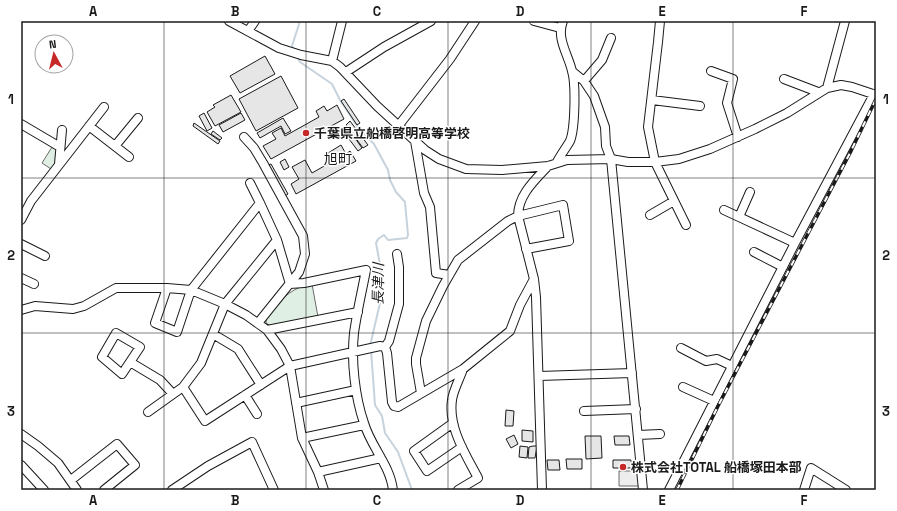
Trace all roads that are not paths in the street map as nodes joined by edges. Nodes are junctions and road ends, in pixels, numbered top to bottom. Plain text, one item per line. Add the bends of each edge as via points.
1 (229, 21) edge
2 (255, 21) edge
3 (342, 21) edge
4 (431, 21) edge
5 (476, 21) edge
6 (534, 21) edge
7 (660, 21) edge
8 (845, 21) edge
9 (562, 25) edge
10 (248, 31) junction
11 (611, 38) dead end
12 (332, 62) junction
13 (711, 71) dead end
14 (346, 72) junction
15 (573, 72) junction
16 (784, 79) dead end
17 (584, 81) junction
18 (827, 88) junction
19 (818, 92) junction
20 (875, 94) edge
21 (652, 100) junction
22 (700, 106) dead end
23 (104, 107) dead end
24 (138, 118) dead end
25 (21, 124) edge
26 (399, 125) junction
27 (89, 126) junction
28 (62, 130) dead end
29 (244, 137) dead end
30 (738, 137) junction
31 (415, 141) junction
32 (115, 146) junction
33 (60, 147) junction
34 (129, 156) dead end
35 (611, 159) junction
36 (557, 162) junction
37 (655, 162) junction
38 (59, 164) junction
39 (548, 166) junction
40 (250, 183) dead end
41 (750, 192) dead end
42 (674, 201) junction
43 (260, 202) junction
44 (724, 210) dead end
45 (518, 216) junction
46 (650, 216) dead end
47 (739, 217) junction
48 (21, 220) edge
49 (686, 225) dead end
50 (277, 240) junction
51 (795, 243) junction
52 (21, 244) edge
53 (526, 249) junction
54 (754, 252) dead end
55 (397, 254) dead end
56 (45, 256) dead end
57 (783, 267) junction
58 (449, 275) junction
59 (21, 278) edge
60 (534, 279) junction
61 (34, 284) dead end
62 (290, 284) junction
63 (167, 288) junction
64 (191, 290) junction
65 (225, 304) junction
66 (21, 310) edge
67 (358, 312) junction
68 (258, 323) junction
69 (267, 330) junction
70 (213, 334) junction
71 (385, 347) junction
72 (681, 348) dead end
73 (353, 351) junction
74 (130, 362) junction
75 (290, 366) junction
76 (732, 366) junction
77 (463, 369) junction
78 (632, 373) junction
79 (539, 376) junction
80 (261, 384) junction
81 (183, 387) junction
82 (683, 387) dead end
83 (356, 390) junction
84 (421, 392) junction
85 (173, 394) junction
86 (246, 395) junction
87 (714, 401) junction
88 (296, 403) junction
89 (636, 409) junction
90 (584, 411) dead end
91 (148, 412) dead end
92 (257, 414) dead end
93 (453, 423) junction
94 (364, 424) junction
95 (21, 434) edge
96 (660, 434) dead end
97 (638, 435) junction
98 (302, 438) junction
99 (462, 447) junction
100 (381, 458) junction
101 (21, 465) edge
102 (318, 472) junction
103 (71, 480) junction
104 (272, 489) edge
105 (44, 490) edge
106 (77, 490) edge
107 (104, 490) edge
108 (172, 490) edge
109 (324, 490) edge
110 (393, 490) edge
111 (458, 490) edge
112 (542, 490) edge
113 (643, 490) edge
114 (669, 490) edge
115 (804, 490) edge
116 (846, 490) edge

1 - 10 street
2 - 10 street
3 - 12 street
4 - 14 street
5 - 26 street
6 - 9 street
7 - 21 street
8 - 18 street
9 - 15 street via 564,49
10 - 12 street via 279,48
11 - 17 street via 602,60
12 - 14 street
13 - 30 street via 733,79 727,103
14 - 26 street via 377,106
15 - 17 street
15 - 36 street via 573,131 570,142
16 - 19 street
17 - 35 street via 594,96 605,127 606,146
18 - 19 street
18 - 20 street via 841,85
19 - 30 street via 787,113
20 - 51 street
21 - 22 street
21 - 37 street via 648,127
23 - 27 street
24 - 32 street
25 - 33 street
26 - 31 street
27 - 32 street
27 - 38 street
28 - 33 street
29 - 62 street via 254,148 303,236 305,254 299,272
30 - 37 street via 679,159
31 - 39 street via 439,159 466,170
31 - 58 street via 424,193 430,207 436,273
32 - 34 street
33 - 38 street
35 - 36 street
35 - 37 street
35 - 78 street
36 - 39 street
37 - 42 street
38 - 48 street via 31,201
39 - 45 street via 522,198
40 - 43 street
41 - 47 street
42 - 46 street
42 - 49 street
43 - 50 street
43 - 64 street
44 - 47 street
45 - 53 street
45 - 53 street via 563,205 569,241
45 - 58 street via 458,260
47 - 51 street
50 - 62 street
50 - 65 street
51 - 57 street
52 - 56 street
53 - 60 street
54 - 57 street
55 - 71 street via 399,304
57 - 76 street
58 - 84 street via 426,321 416,358
59 - 61 street
60 - 77 street via 510,331
60 - 79 street
62 - 67 street via 366,270
62 - 68 street
63 - 64 street
63 - 64 street via 155,323 177,332
63 - 66 street via 116,288 84,306 73,309 35,306
64 - 65 street
65 - 68 street
65 - 70 street
67 - 69 street
67 - 73 street
68 - 69 street
69 - 75 street
70 - 80 street via 238,349
70 - 81 street via 201,363
71 - 73 street
71 - 84 street via 394,406 398,407
72 - 76 street via 706,361 717,359
73 - 75 street
73 - 83 street
74 - 74 street via 140,347 116,333 102,357 122,374
74 - 85 street via 160,380
75 - 80 street
75 - 88 street
76 - 87 street
77 - 84 street
77 - 93 street via 452,399
78 - 79 street
78 - 89 street
79 - 112 street
80 - 86 street
81 - 85 street
81 - 86 street via 205,421
82 - 87 street
83 - 88 street
83 - 94 street
85 - 91 street
86 - 92 street
87 - 114 street
88 - 98 street
89 - 90 street
89 - 97 street
93 - 99 street
93 - 99 street via 414,451 427,471
94 - 98 street
94 - 100 street
95 - 103 street via 58,462
96 - 97 street
97 - 113 street
98 - 102 street
99 - 111 street via 478,478
100 - 102 street
100 - 110 street via 392,479
101 - 105 street
102 - 109 street
103 - 106 street
103 - 107 street via 117,444 135,465
104 - 108 street via 252,442 208,466
115 - 116 street via 811,468

